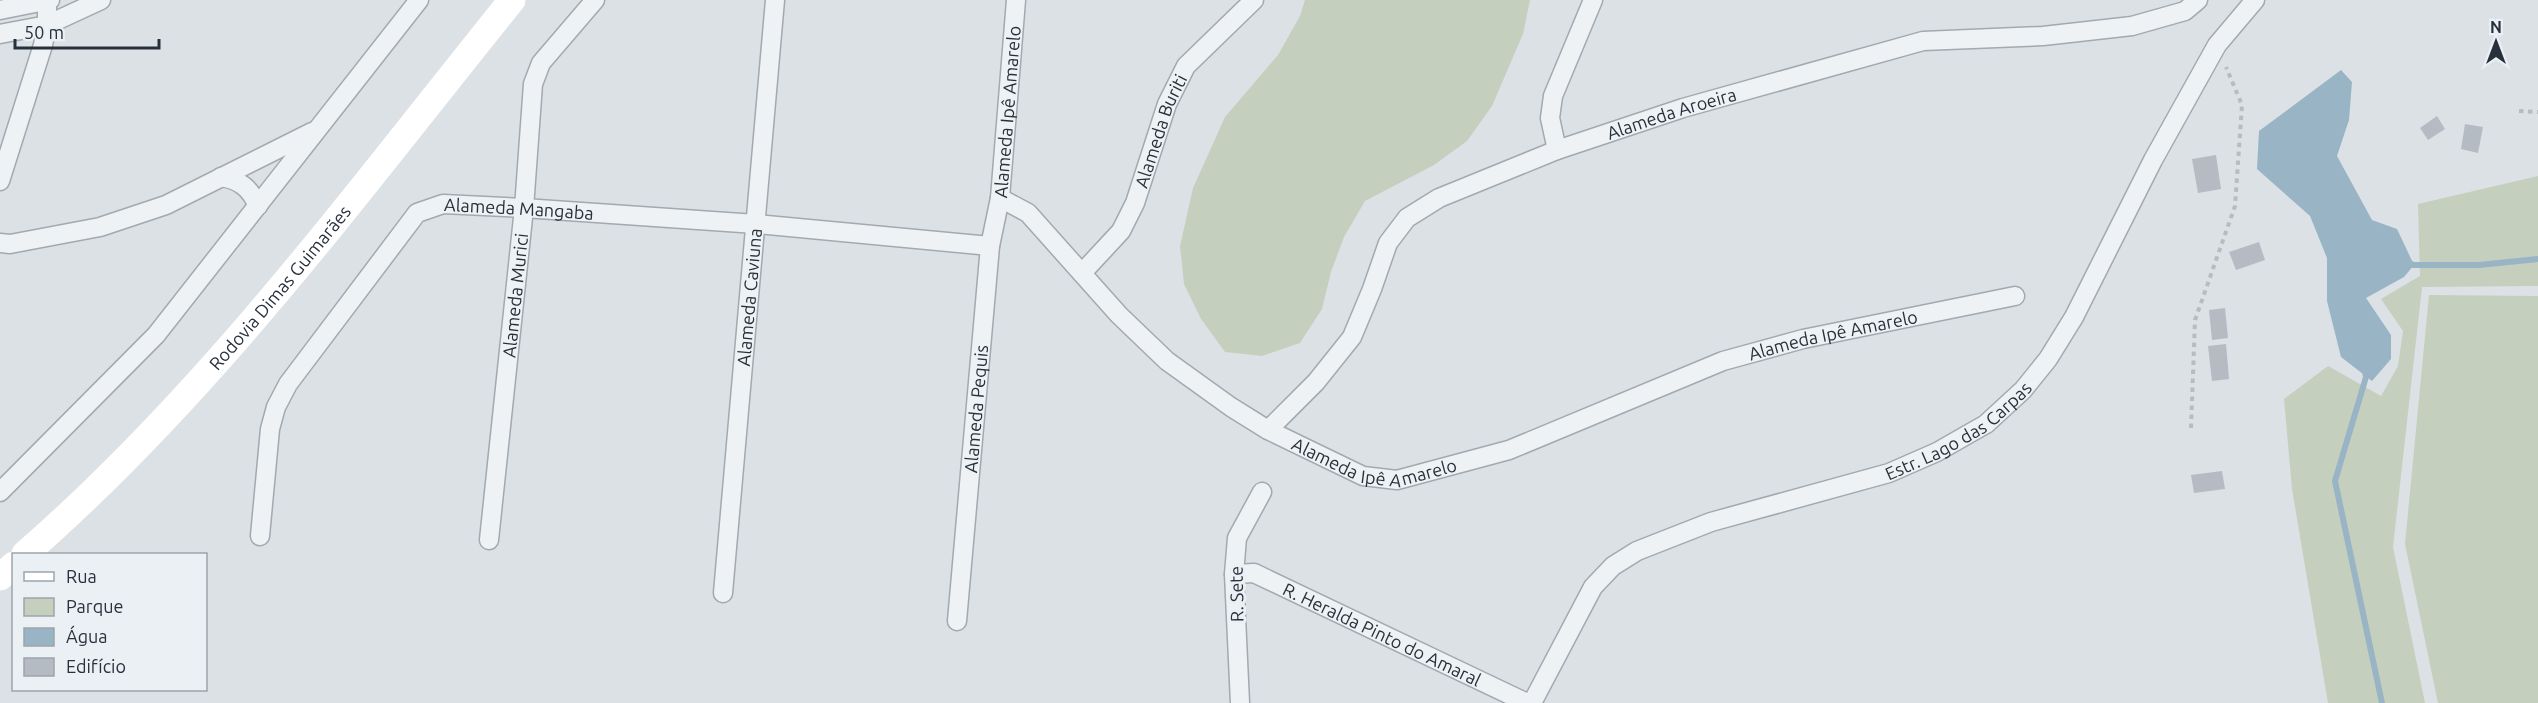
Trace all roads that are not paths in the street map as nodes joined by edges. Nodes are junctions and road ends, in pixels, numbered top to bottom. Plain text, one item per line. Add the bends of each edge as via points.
1 (101, 0) edge
2 (419, 0) edge
3 (512, 0) edge
4 (595, 0) edge
5 (775, 0) edge
6 (1016, 0) edge
7 (1254, 0) edge
8 (1593, 0) edge
9 (2198, 0) edge
10 (2255, 0) edge
11 (49, 1) edge
12 (0, 10) edge
13 (47, 25) junction
14 (0, 34) edge
15 (317, 129) junction
16 (1557, 150) junction
17 (221, 177) junction
18 (0, 181) edge
19 (1000, 198) junction
20 (258, 206) junction
21 (524, 208) junction
22 (756, 224) junction
23 (0, 243) edge
24 (990, 246) junction
25 (1082, 273) junction
26 (2015, 296) dead end
27 (1268, 430) junction
28 (0, 492) edge
29 (1262, 492) dead end
30 (260, 536) dead end
31 (489, 540) dead end
32 (27, 553) edge
33 (12, 567) edge
34 (1234, 574) junction
35 (0, 577) edge
36 (723, 593) dead end
37 (957, 621) dead end
38 (1240, 703) edge
39 (1527, 703) edge
40 (1532, 703) edge

1 - 13 street
2 - 15 street
3 - 32 main road, Rodovia Dimas Guimarães via 233,346 118,469
4 - 21 street, Alameda Murici via 541,63 533,84
5 - 22 street, Alameda Caviuna
6 - 19 street, Alameda Ipê Amarelo
7 - 25 street, Alameda Buriti via 1186,66 1167,104 1135,203 1121,231
8 - 16 street via 1553,96 1550,118
9 - 16 street, Alameda Aroeira via 2185,11 2132,26 2043,36 1923,40 1683,108
10 - 40 street, Estr. Lago das Carpas via 2217,45 2153,160 2074,317 2023,390 1986,424 1889,473 1711,522 1637,551 1613,566 1593,587
11 - 12 street
11 - 13 street
13 - 14 street
13 - 18 street
15 - 17 street
15 - 20 street
16 - 27 street, Alameda Aroeira via 1439,198 1407,218 1388,243 1352,337 1316,382
17 - 20 street via 245,185
17 - 23 street via 166,205 100,227
19 - 24 street, Alameda Pequis
19 - 25 street, Alameda Ipê Amarelo via 1028,213
20 - 28 street via 156,335
21 - 22 street, Alameda Mangaba
21 - 30 street, Alameda Mangaba via 443,204 417,213 288,384 276,407 270,429
21 - 31 street, Alameda Murici
22 - 24 street, Alameda Mangaba
22 - 36 street, Alameda Caviuna
24 - 37 street, Alameda Pequis
25 - 27 street, Alameda Ipê Amarelo via 1167,361
26 - 27 street, Alameda Ipê Amarelo via 1803,339 1724,362 1509,450 1397,480 1363,476
29 - 34 street, R. Sete via 1237,538
33 - 35 main road
34 - 38 street, R. Sete
34 - 39 street, R. Heralda Pinto do Amaral via 1254,573

